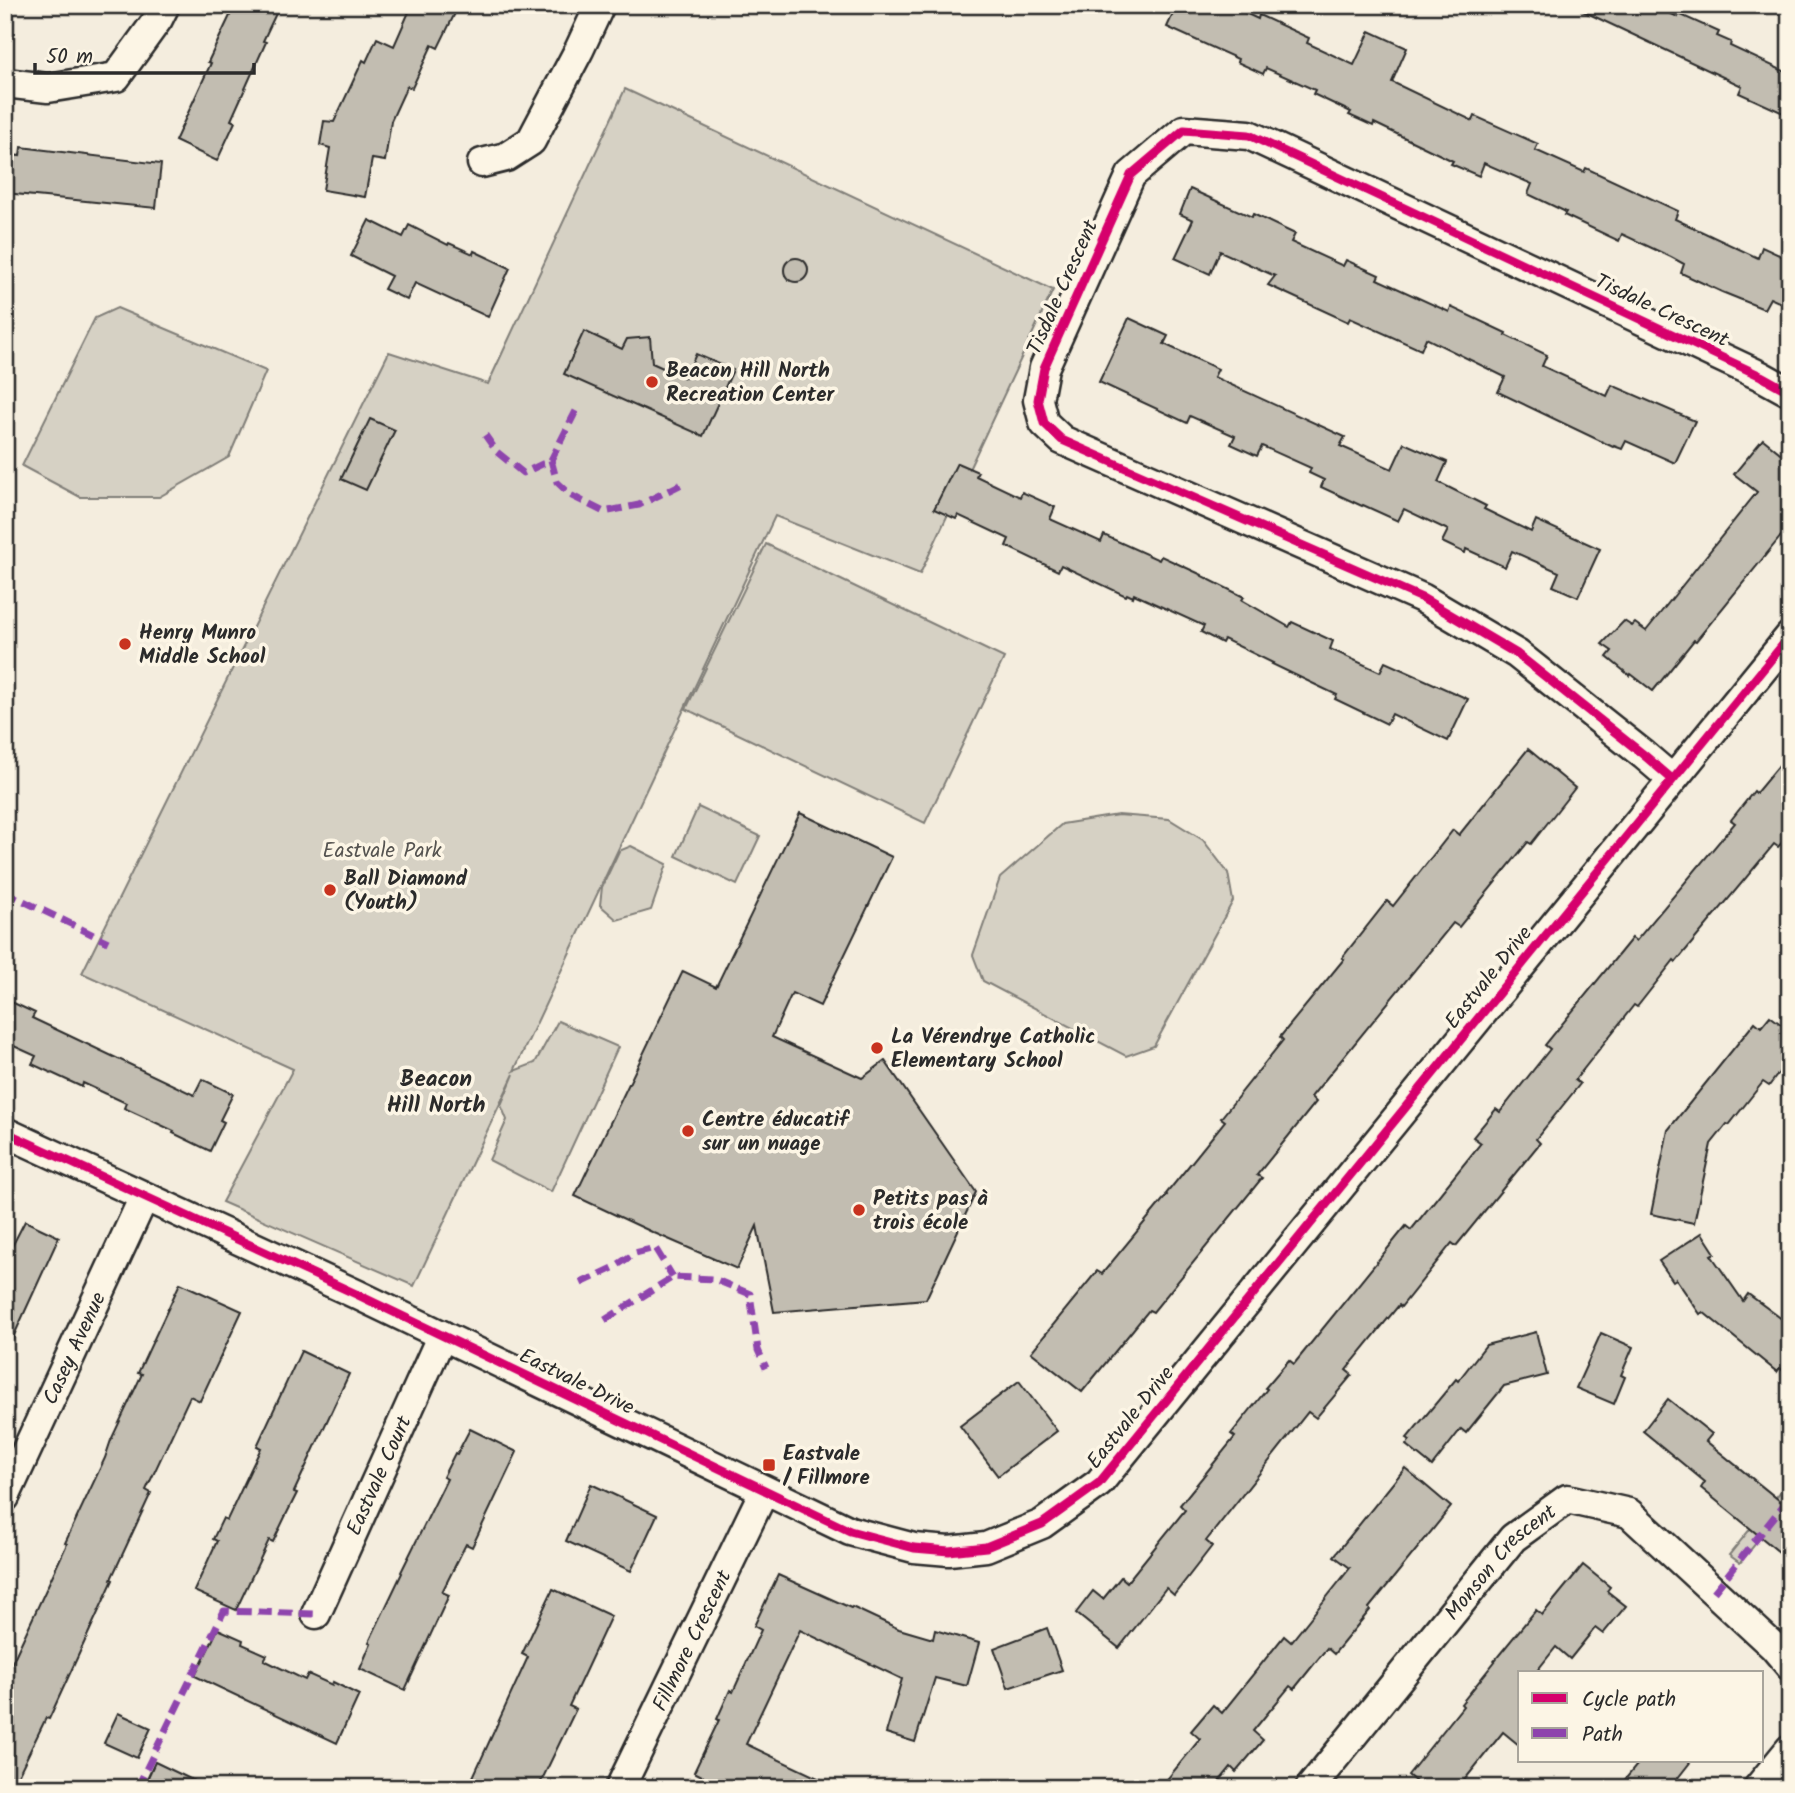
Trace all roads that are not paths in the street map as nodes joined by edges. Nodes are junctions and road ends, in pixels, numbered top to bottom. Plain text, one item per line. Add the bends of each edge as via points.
1 (165, 5) edge
2 (600, 5) edge
3 (5, 83) edge
4 (482, 163) dead end
5 (1790, 392) edge
6 (1790, 636) edge
7 (1672, 779) junction
8 (5, 1132) edge
9 (144, 1197) junction
10 (442, 1335) junction
11 (764, 1491) junction
12 (5, 1497) edge
13 (316, 1614) dead end
14 (1790, 1666) edge
15 (1790, 1749) edge
16 (620, 1788) edge
17 (1310, 1788) edge
18 (1758, 1788) edge

1 - 3 street via 116,77 48,88
2 - 4 street via 531,141 506,157
5 - 7 street, Tisdale Crescent via 1249,135 1184,130 1131,175 1044,368 1038,400 1044,423 1062,440 1422,598 1517,654
6 - 7 street, Eastvale Drive
7 - 11 street, Eastvale Drive via 1099,1483 1042,1524 986,1547 950,1551 914,1548 850,1531
8 - 9 street, Eastvale Drive
9 - 10 street, Eastvale Drive
9 - 12 street, Casey Avenue
10 - 11 street, Eastvale Drive
10 - 13 street, Eastvale Court
11 - 16 street, Fillmore Crescent
14 - 17 street, Monson Crescent via 1629,1513 1567,1499 1513,1538
15 - 18 street

